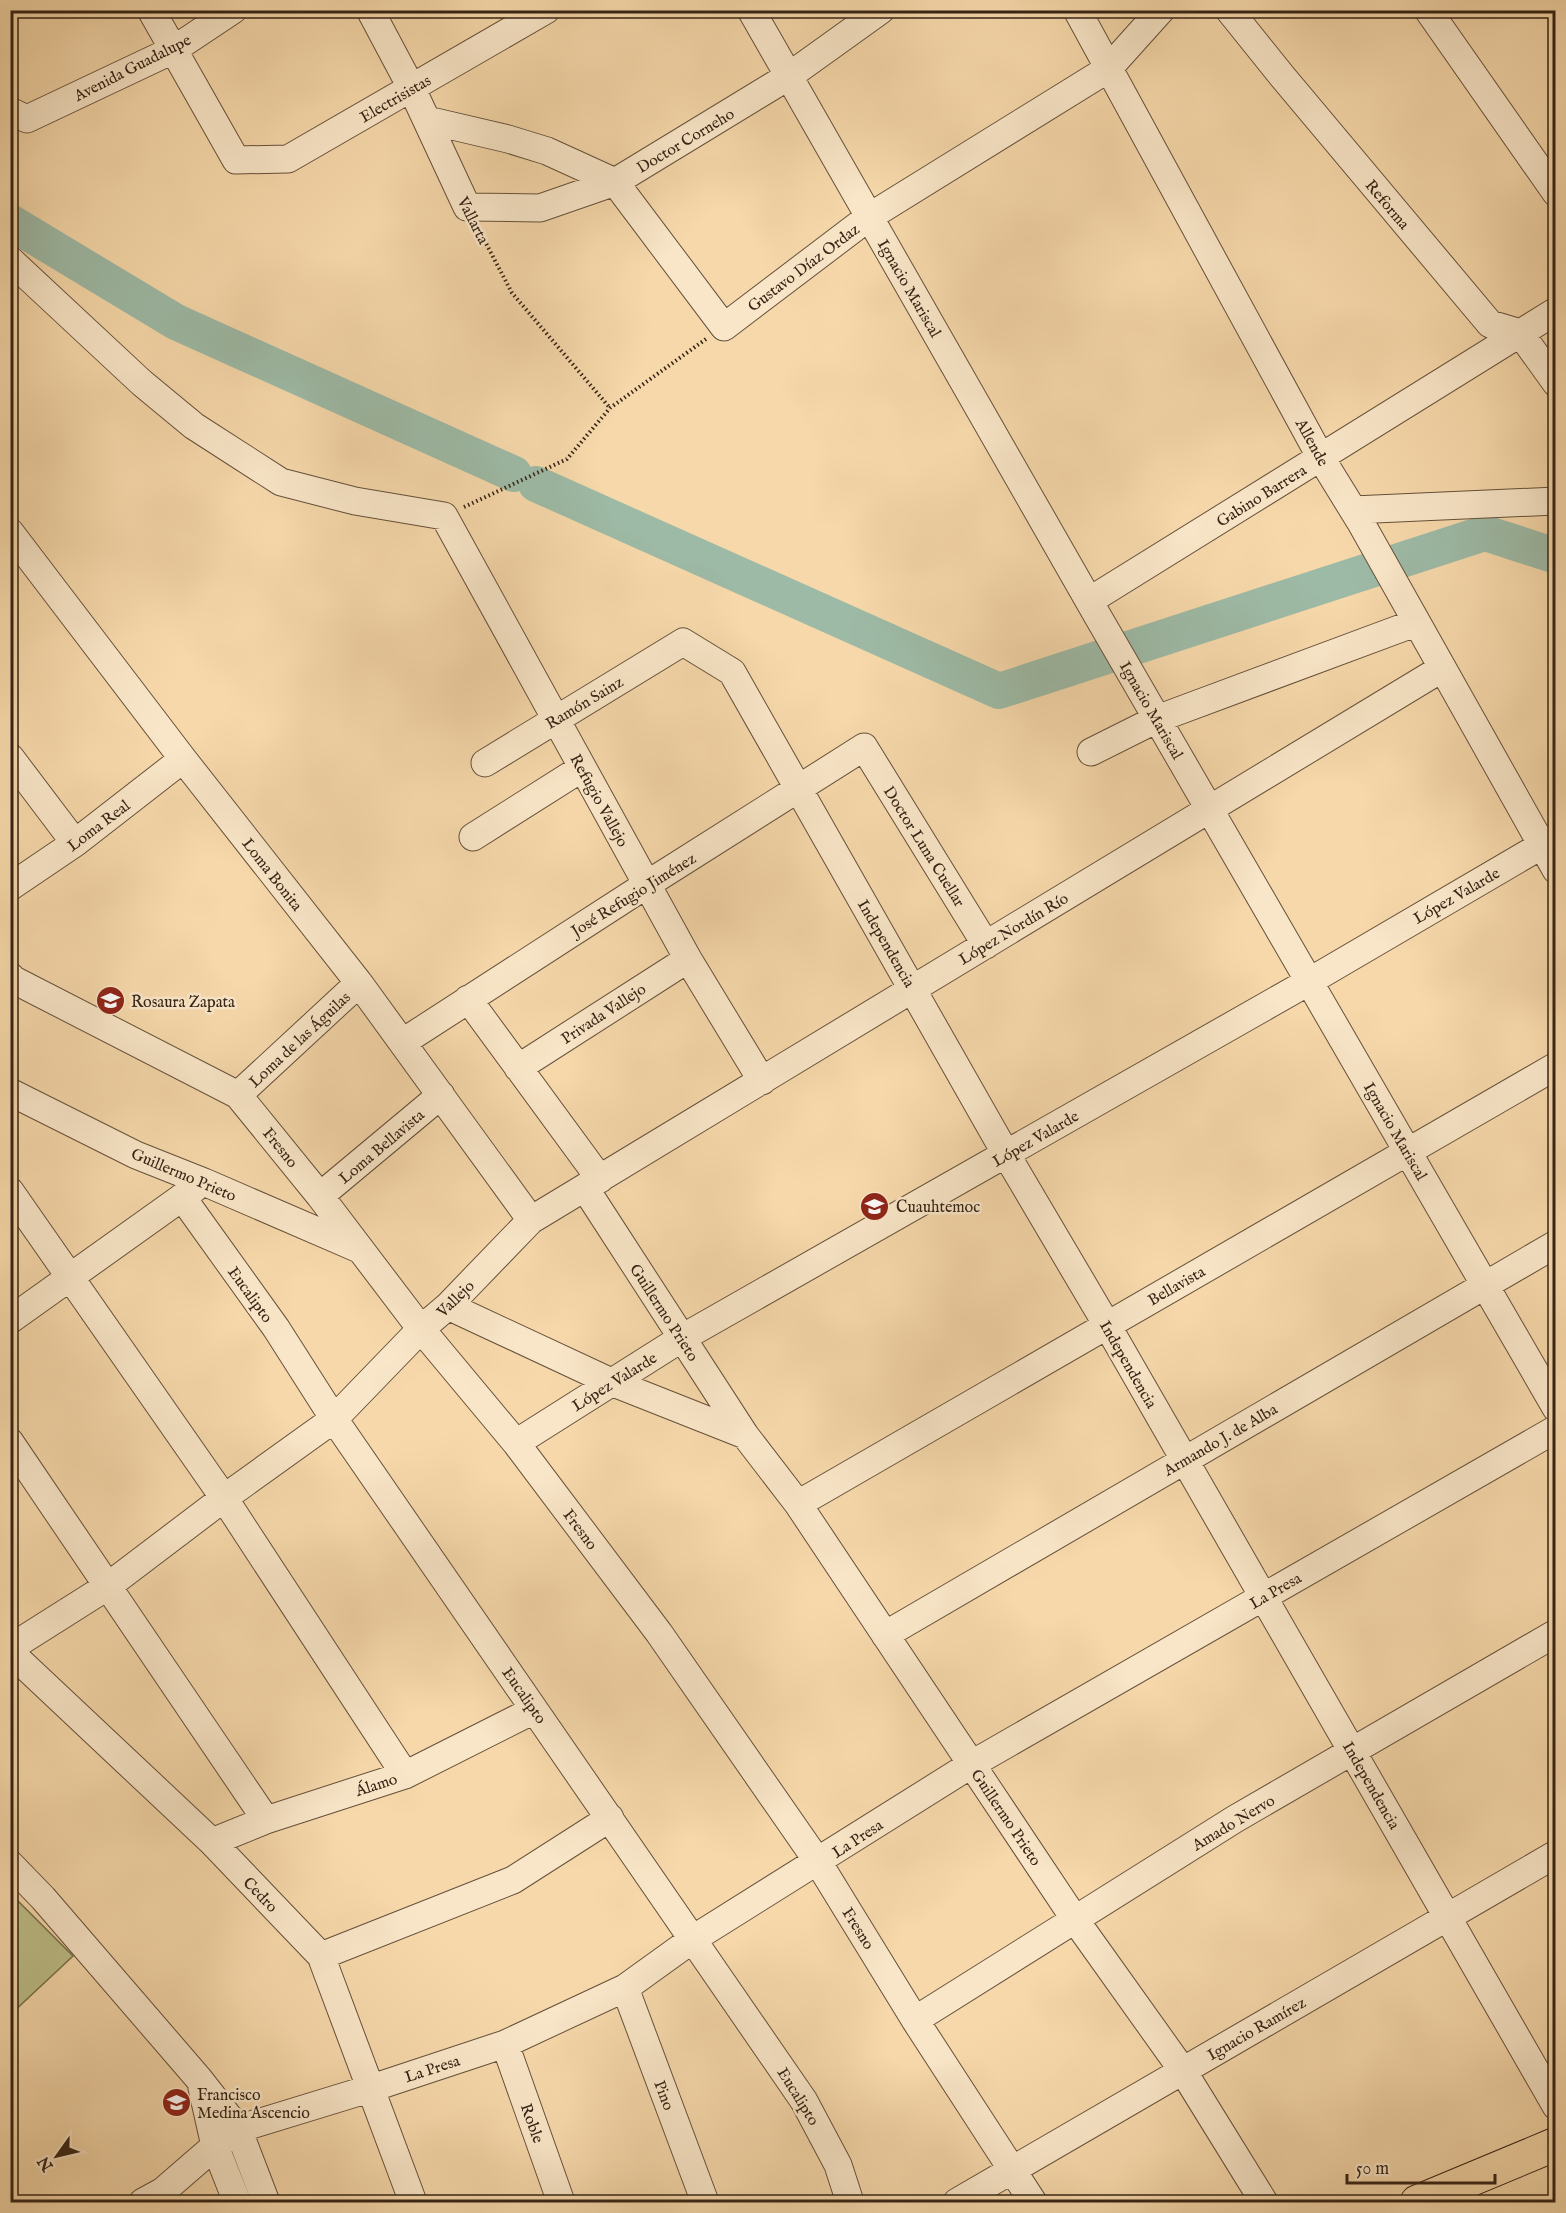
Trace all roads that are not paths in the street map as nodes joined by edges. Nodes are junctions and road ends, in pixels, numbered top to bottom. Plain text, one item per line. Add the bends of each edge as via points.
1 (151, 10) edge
2 (233, 10) edge
3 (370, 10) edge
4 (546, 10) edge
5 (752, 10) edge
6 (881, 10) edge
7 (1077, 10) edge
8 (1161, 10) edge
9 (1229, 10) edge
10 (1428, 10) edge
11 (173, 50) junction
12 (1108, 69) junction
13 (789, 76) junction
14 (412, 89) junction
15 (19, 115) edge
16 (427, 120) junction
17 (615, 182) junction
18 (1556, 193) edge
19 (467, 207) joint
20 (869, 217) junction
21 (10, 261) edge
22 (1556, 311) edge
23 (1520, 333) junction
24 (1556, 383) edge
25 (1321, 458) junction
26 (1556, 501) edge
27 (1357, 517) junction
28 (10, 532) edge
29 (1093, 608) junction
30 (1412, 616) junction
31 (683, 642) joint
32 (1442, 669) junction
33 (1154, 713) junction
34 (555, 720) junction
35 (864, 747) joint
36 (1091, 752) dead end
37 (10, 757) edge
38 (183, 759) junction
39 (485, 762) dead end
40 (582, 768) junction
41 (797, 790) junction
42 (1210, 809) junction
43 (473, 837) dead end
44 (1548, 841) edge
45 (75, 843) junction
46 (1556, 870) edge
47 (646, 885) junction
48 (10, 888) edge
49 (986, 945) junction
50 (688, 959) junction
51 (10, 976) edge
52 (1310, 981) junction
53 (359, 983) junction
54 (914, 989) junction
55 (468, 999) junction
56 (403, 1042) junction
57 (1556, 1066) edge
58 (518, 1068) junction
59 (762, 1081) junction
60 (10, 1092) edge
61 (238, 1095) junction
62 (441, 1095) junction
63 (1408, 1151) junction
64 (1006, 1154) junction
65 (204, 1182) junction
66 (592, 1183) junction
67 (10, 1191) edge
68 (321, 1196) junction
69 (182, 1197) junction
70 (531, 1220) junction
71 (1556, 1244) edge
72 (360, 1250) junction
73 (70, 1278) junction
74 (1485, 1285) junction
75 (448, 1306) junction
76 (10, 1320) edge
77 (1107, 1325) junction
78 (421, 1329) junction
79 (682, 1338) junction
80 (611, 1382) junction
81 (1556, 1408) edge
82 (334, 1419) junction
83 (1556, 1429) edge
84 (745, 1435) junction
85 (10, 1442) edge
86 (516, 1443) junction
87 (1185, 1460) junction
88 (224, 1498) junction
89 (798, 1504) junction
90 (108, 1586) junction
91 (1263, 1597) junction
92 (1556, 1633) edge
93 (885, 1635) junction
94 (10, 1650) edge
95 (534, 1710) junction
96 (1353, 1752) junction
97 (972, 1764) junction
98 (405, 1775) junction
99 (610, 1818) junction
100 (266, 1820) junction
101 (212, 1842) junction
102 (1556, 1854) edge
103 (818, 1862) junction
104 (10, 1864) edge
105 (1448, 1917) junction
106 (1076, 1921) junction
107 (693, 1940) junction
108 (321, 1956) junction
109 (625, 1988) junction
110 (915, 2020) junction
111 (505, 2044) junction
112 (1182, 2071) junction
113 (200, 2079) junction
114 (372, 2088) junction
115 (1556, 2106) edge
116 (238, 2129) junction
117 (1556, 2144) edge
118 (215, 2146) junction
119 (1012, 2170) junction
120 (143, 2202) edge
121 (237, 2202) edge
122 (266, 2202) edge
123 (413, 2202) edge
124 (561, 2202) edge
125 (705, 2202) edge
126 (850, 2202) edge
127 (957, 2202) edge
128 (1033, 2202) edge
129 (1264, 2202) edge
130 (1417, 2202) edge

1 - 11 street
2 - 11 street, Avenida Guadalupe
3 - 14 street, Vallarta
4 - 14 street, Electrisistas
5 - 13 street, Ignacio Mariscal
6 - 13 street, Doctor Corneho
7 - 12 street, Allende
8 - 12 street, Gustavo Díaz Ordaz
9 - 23 street, Reforma via 1490,324
10 - 18 street
11 - 14 street, Electrisistas via 237,160 288,159
11 - 15 street, Avenida Guadalupe
12 - 20 street, Gustavo Díaz Ordaz
12 - 25 street, Allende
13 - 17 street, Doctor Corneho
13 - 20 street, Ignacio Mariscal
14 - 16 street, Vallarta
16 - 17 street via 547,151
16 - 19 street, Vallarta
17 - 19 street, Doctor Corneho via 540,208
17 - 20 street, Gustavo Díaz Ordaz via 724,327
20 - 29 street, Ignacio Mariscal
21 - 34 street, Refugio Vallejo via 185,418 281,482 355,501 444,516
22 - 23 street, Gabino Barrera
23 - 24 street
23 - 25 street, Gabino Barrera
25 - 27 street, Allende
25 - 29 street, Gabino Barrera
26 - 27 street
27 - 30 street, Allende
28 - 38 street, Loma Bonita
29 - 33 street, Ignacio Mariscal
30 - 32 street, Allende
30 - 33 street
31 - 34 street, Ramón Sainz
31 - 41 street, Independencia via 732,672
32 - 42 street, López Nordín Río
32 - 44 street, Allende
33 - 36 street
33 - 42 street, Ignacio Mariscal
34 - 39 street, Ramón Sainz
34 - 40 street, Refugio Vallejo
35 - 41 street, José Refugio Jiménez
35 - 49 street, Doctor Luna Cuellar
37 - 45 street
38 - 45 street, Loma Real
38 - 53 street, Loma Bonita
40 - 43 street
40 - 47 street, Refugio Vallejo
41 - 47 street, José Refugio Jiménez
41 - 54 street, Independencia
42 - 49 street, López Nordín Río
42 - 52 street, Ignacio Mariscal
44 - 46 street, Allende
44 - 52 street, López Valarde
45 - 48 street, Loma Real
47 - 50 street, Refugio Vallejo
47 - 55 street, José Refugio Jiménez
49 - 54 street, López Nordín Río
50 - 58 street, Privada Vallejo
50 - 59 street, Refugio Vallejo
51 - 61 street, Fresno
52 - 63 street, Ignacio Mariscal
52 - 64 street, López Valarde
53 - 56 street, Loma Bonita
53 - 61 street, Loma de las Águilas
54 - 59 street, López Nordín Río
54 - 64 street, Independencia
55 - 56 street, José Refugio Jiménez
55 - 58 street, Guillermo Prieto
56 - 62 street, Loma Bonita
57 - 63 street, Bellavista
58 - 66 street, Guillermo Prieto
59 - 66 street, López Nordín Río
60 - 65 street, Guillermo Prieto via 136,1155
61 - 68 street, Fresno
62 - 68 street, Loma Bellavista
62 - 70 street, Loma Bonita
63 - 74 street, Ignacio Mariscal
63 - 77 street, Bellavista
64 - 77 street, Independencia
64 - 79 street, López Valarde
65 - 69 street
65 - 72 street, Guillermo Prieto
66 - 70 street, Vallejo
66 - 79 street, Guillermo Prieto
67 - 73 street
68 - 72 street, Fresno
69 - 73 street
69 - 82 street, Eucalipto via 276,1328
70 - 75 street, Vallejo
71 - 74 street, Armando J. de Alba
72 - 78 street, Fresno
73 - 76 street
73 - 88 street
74 - 81 street, Ignacio Mariscal
74 - 87 street, Armando J. de Alba
75 - 78 street, Vallejo
75 - 80 street
77 - 87 street, Independencia
77 - 89 street, Bellavista
78 - 82 street, Vallejo
78 - 86 street, Fresno
79 - 80 street, López Valarde
79 - 84 street, Guillermo Prieto
80 - 84 street
80 - 86 street, López Valarde
82 - 88 street, Vallejo
82 - 95 street, Eucalipto
83 - 91 street, La Presa
84 - 89 street, Guillermo Prieto
85 - 90 street
86 - 103 street, Fresno via 659,1633
87 - 91 street, Independencia
87 - 93 street, Armando J. de Alba
88 - 90 street, Vallejo
88 - 98 street
89 - 93 street, Guillermo Prieto
90 - 94 street, Vallejo
90 - 100 street
91 - 96 street, Independencia
91 - 97 street, La Presa
92 - 96 street, Amado Nervo
93 - 97 street, Guillermo Prieto
94 - 101 street, Cedro
95 - 98 street, Álamo
95 - 99 street, Eucalipto
96 - 105 street, Independencia
96 - 106 street, Amado Nervo via 1235,1820
97 - 103 street, La Presa
97 - 106 street, Guillermo Prieto
98 - 100 street, Álamo
99 - 107 street, Eucalipto
99 - 108 street via 513,1880
100 - 101 street, Álamo
101 - 108 street, Cedro
102 - 105 street, Ignacio Ramírez
103 - 107 street, La Presa
103 - 110 street, Fresno
104 - 113 street
105 - 112 street, Ignacio Ramírez
105 - 115 street, Independencia
106 - 110 street, Amado Nervo
106 - 112 street, Guillermo Prieto
107 - 109 street, La Presa
107 - 126 street, Eucalipto via 804,2101 838,2165
108 - 114 street, Cedro
109 - 111 street, La Presa
109 - 125 street, Pino
110 - 119 street, Fresno
111 - 114 street, La Presa
111 - 124 street, Roble
112 - 119 street, Ignacio Ramírez
112 - 129 street, Guillermo Prieto
113 - 116 street
113 - 118 street
114 - 116 street, La Presa
114 - 123 street, Cedro
116 - 118 street, La Presa
116 - 122 street
117 - 130 main road
118 - 120 street, La Presa via 163,2191
118 - 121 street
119 - 127 street, Ignacio Ramírez
119 - 128 street, Fresno

